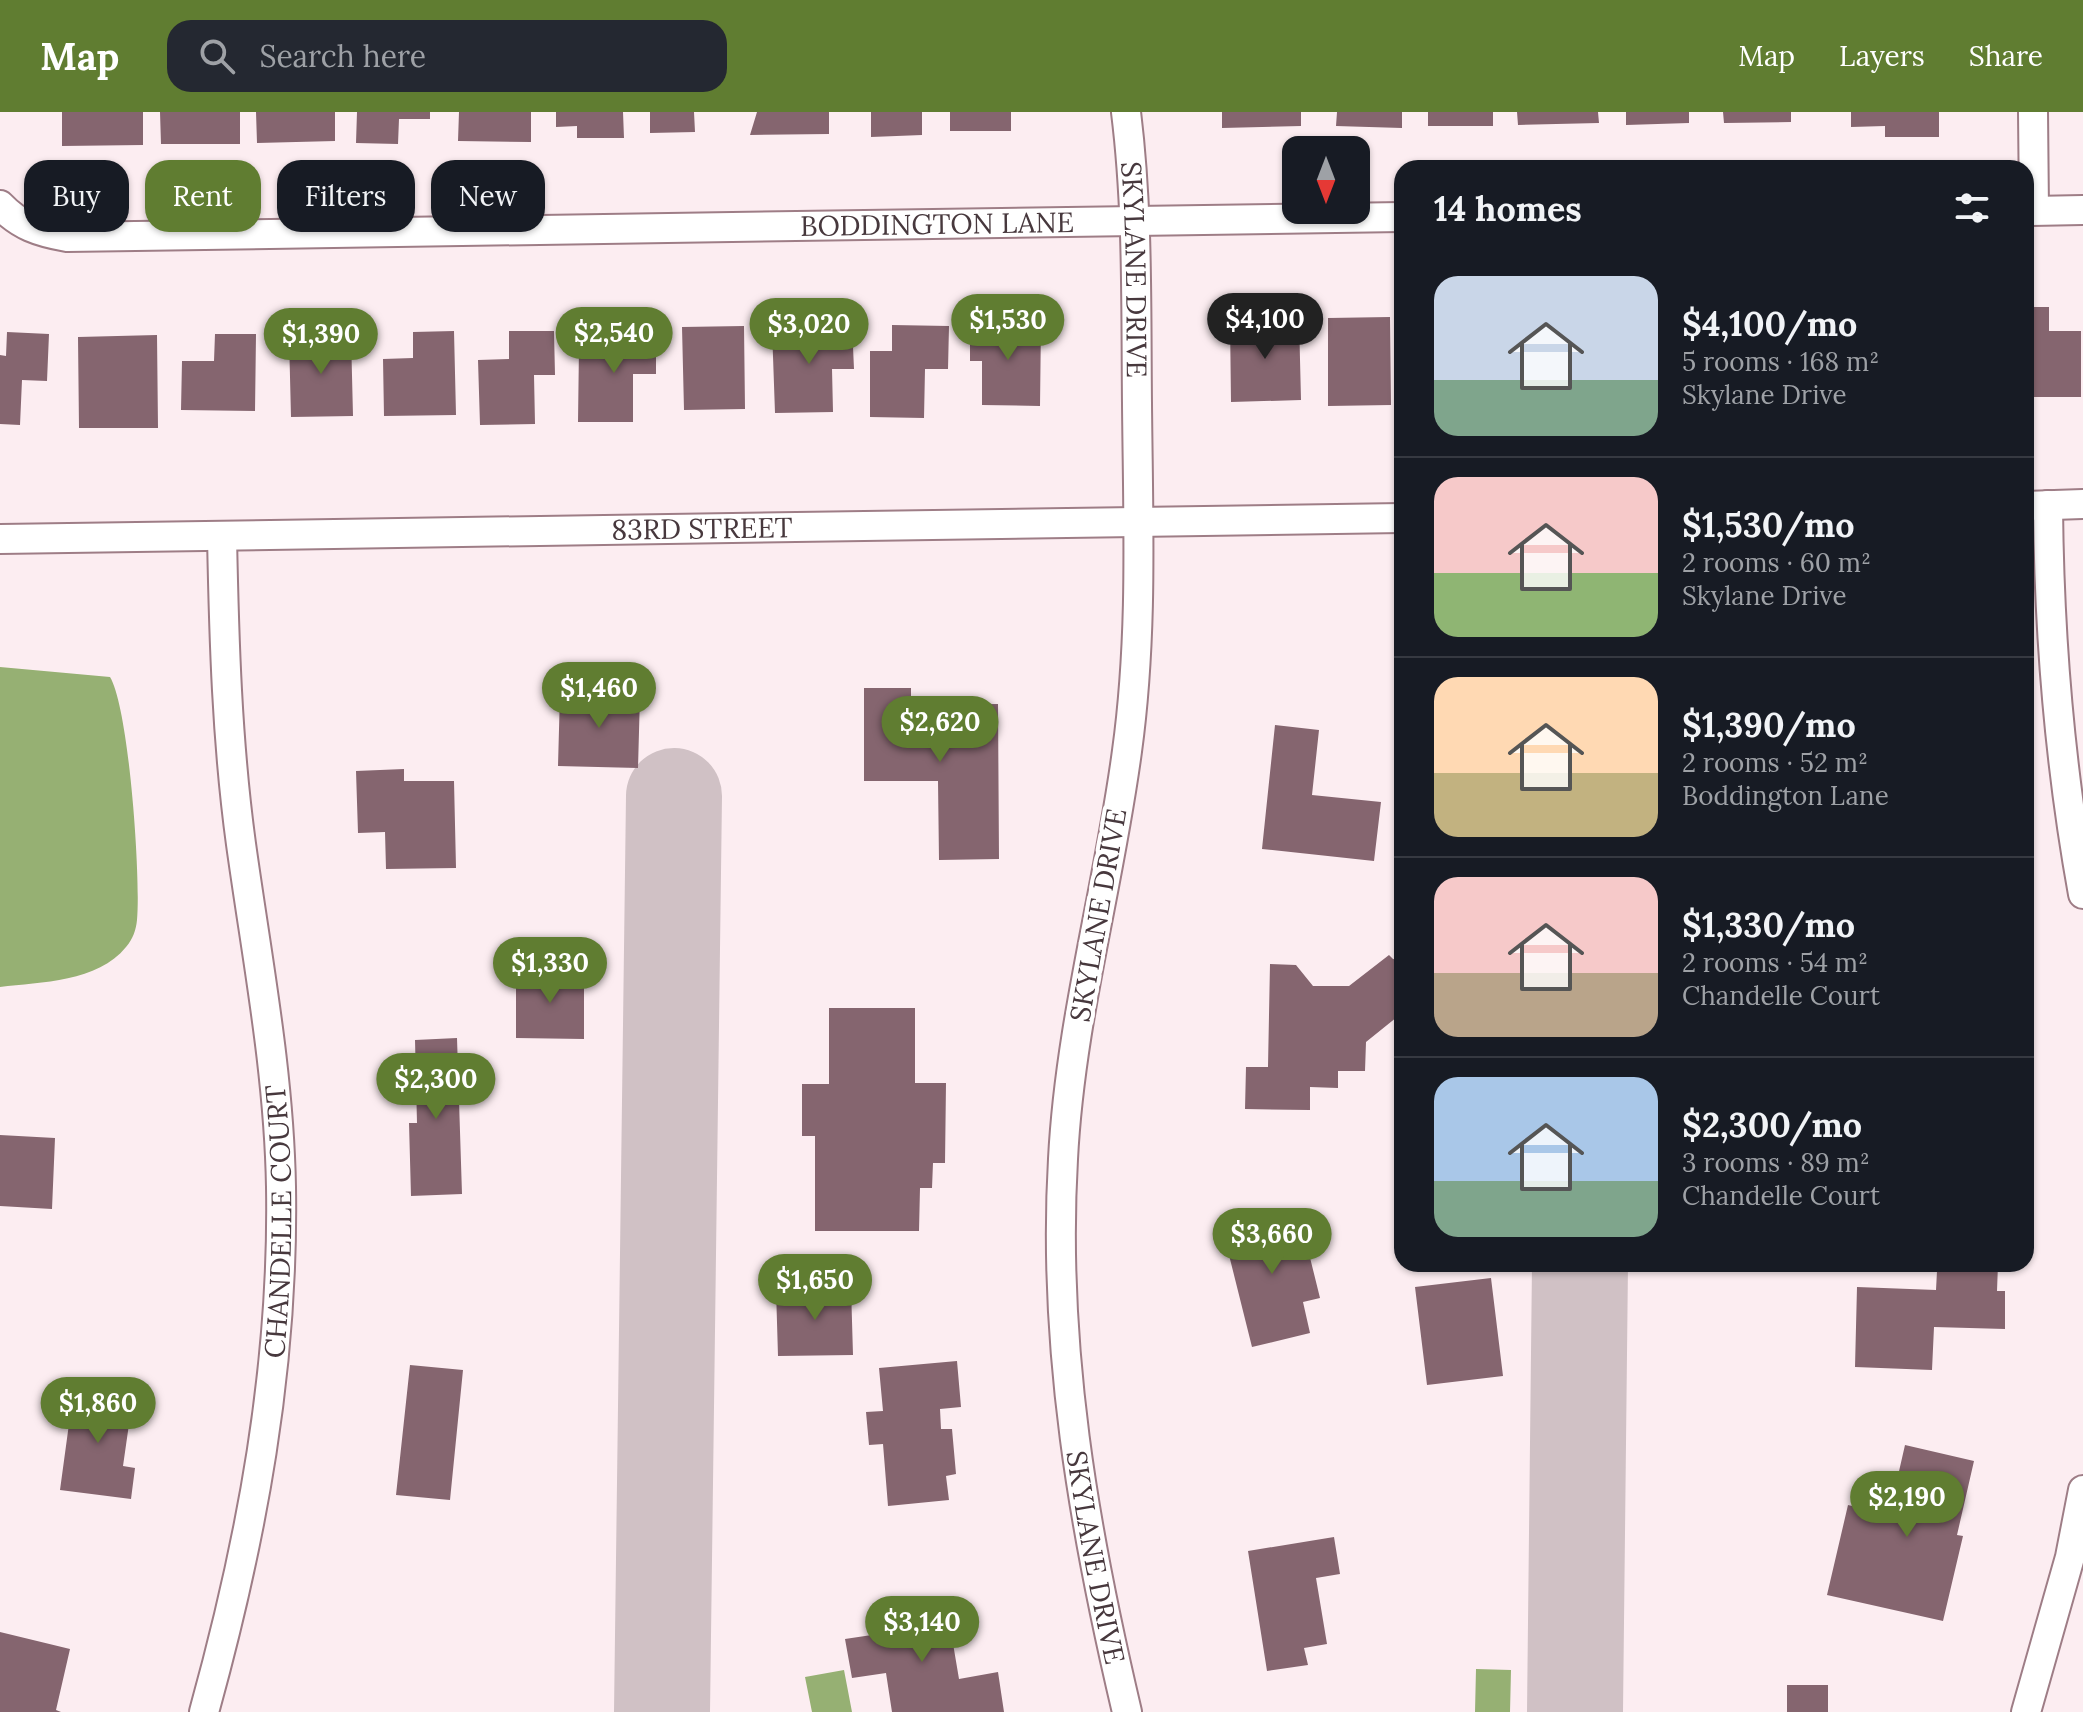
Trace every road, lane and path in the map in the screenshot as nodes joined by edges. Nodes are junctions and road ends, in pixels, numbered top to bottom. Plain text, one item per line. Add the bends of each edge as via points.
1 (1126, 112) edge
2 (2033, 112) edge
3 (2032, 160) edge
4 (0, 205) edge
5 (2034, 210) edge
6 (2083, 210) edge
7 (1394, 217) edge
8 (1134, 221) junction
9 (2083, 504) edge
10 (2037, 505) edge
11 (1394, 518) edge
12 (1139, 522) junction
13 (222, 536) junction
14 (0, 539) edge
15 (2083, 894) edge
16 (2083, 1490) edge
17 (204, 1712) edge
18 (1127, 1712) edge
19 (2026, 1712) edge

1 - 8 street, SKYLANE DRIVE
2 - 3 street
4 - 8 street, BODDINGTON LANE via 37,232 67,237
5 - 6 street
7 - 8 street, BODDINGTON LANE
8 - 12 street, SKYLANE DRIVE
9 - 10 street
10 - 15 street
11 - 12 street, 83RD STREET
12 - 13 street, 83RD STREET
12 - 18 street, SKYLANE DRIVE via 1135,681 1070,1073 1061,1238 1078,1473
13 - 14 street, 83RD STREET
13 - 17 street, CHANDELLE COURT via 228,714 241,842 273,1050 281,1186 270,1408 256,1501
16 - 19 street via 2070,1557

